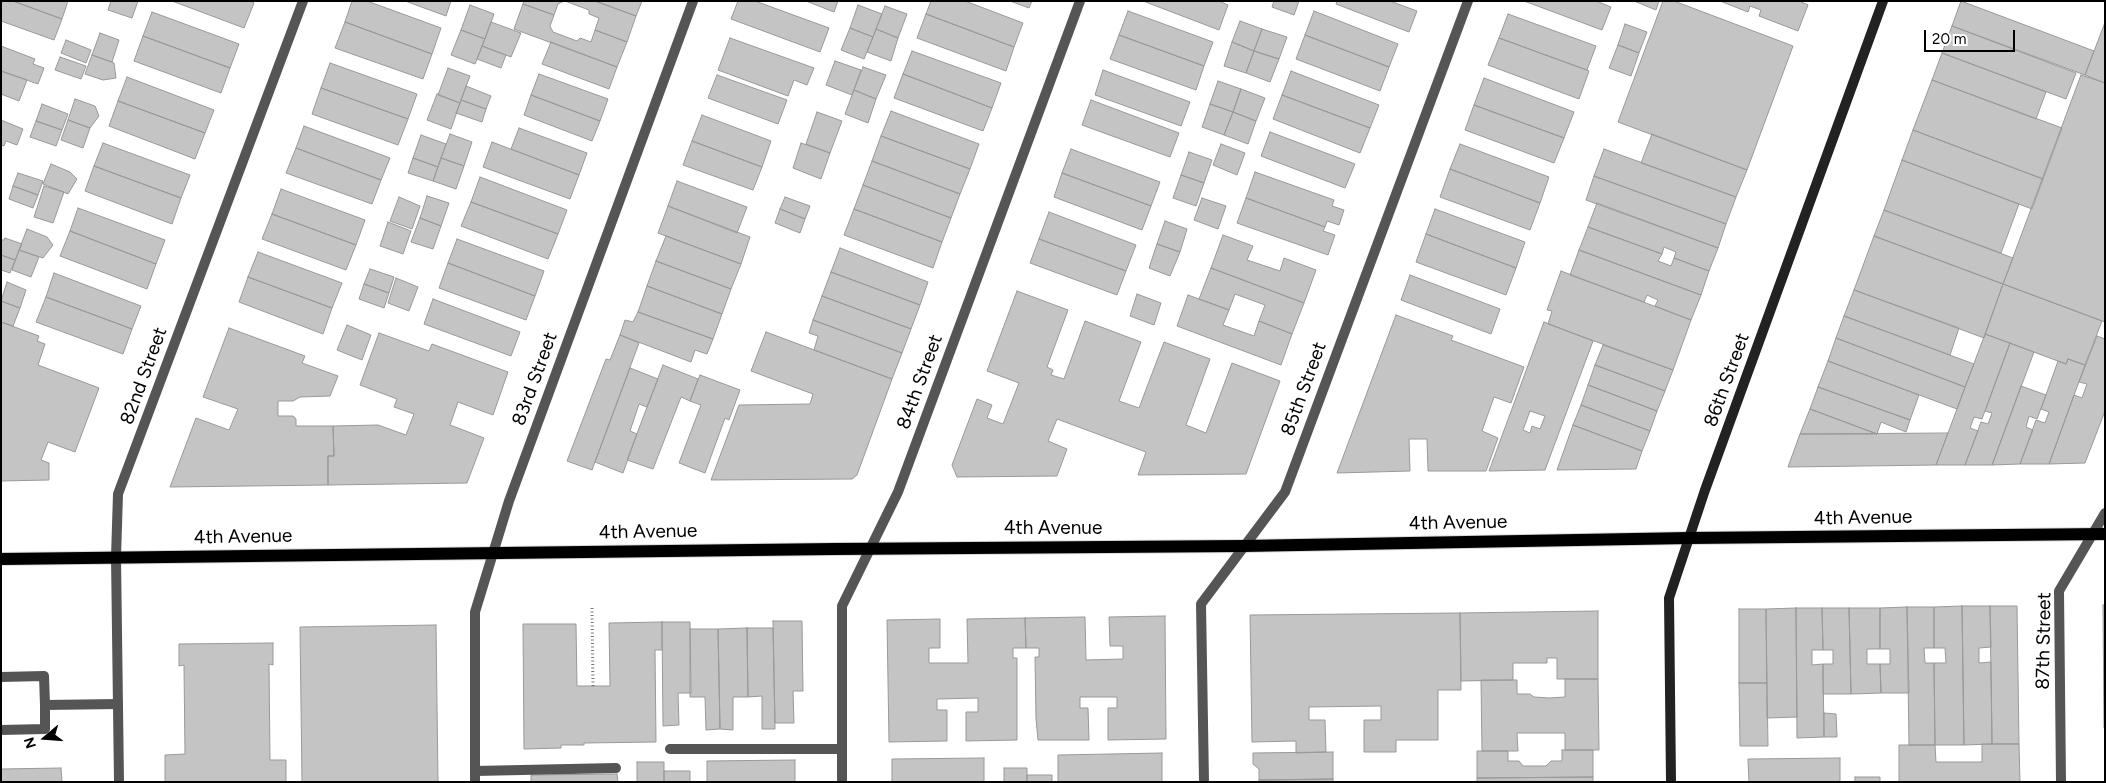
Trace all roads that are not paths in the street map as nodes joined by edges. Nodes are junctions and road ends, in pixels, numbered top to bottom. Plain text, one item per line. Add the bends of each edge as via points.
1 (303, 1) edge
2 (693, 1) edge
3 (1080, 1) edge
4 (1468, 1) edge
5 (1883, 1) edge
6 (2105, 513) edge
7 (2105, 534) edge
8 (2091, 535) junction
9 (1689, 538) junction
10 (1243, 546) junction
11 (870, 548) junction
12 (492, 553) junction
13 (116, 557) junction
14 (1, 559) edge
15 (1, 677) edge
16 (118, 704) junction
17 (45, 705) junction
18 (1, 730) edge
19 (670, 749) dead end
20 (842, 750) junction
21 (616, 768) dead end
22 (475, 776) edge
23 (119, 782) edge
24 (842, 782) edge
25 (1204, 782) edge
26 (1670, 782) edge
27 (2061, 782) edge

1 - 13 street, 82nd Street via 118,494
2 - 12 street, 83rd Street
3 - 11 street, 84th Street via 898,492
4 - 10 street, 85th Street via 1285,492
5 - 9 main road, 86th Street
6 - 8 street, 87th Street
7 - 8 main road, 4th Avenue
8 - 9 main road, 4th Avenue
8 - 27 street, 87th Street via 2059,591
9 - 10 main road, 4th Avenue
9 - 26 main road, 86th Street via 1669,598
10 - 11 main road, 4th Avenue
10 - 25 street, 85th Street via 1201,604
11 - 12 main road, 4th Avenue
11 - 20 street, 84th Street via 842,606
12 - 13 main road, 4th Avenue
12 - 22 street, 83rd Street via 475,612
13 - 14 main road, 4th Avenue
13 - 16 street, 82nd Street
15 - 17 street via 44,676
16 - 17 street
16 - 23 street, 82nd Street
17 - 18 street via 45,729
19 - 20 street
20 - 24 street, 84th Street
21 - 22 street

